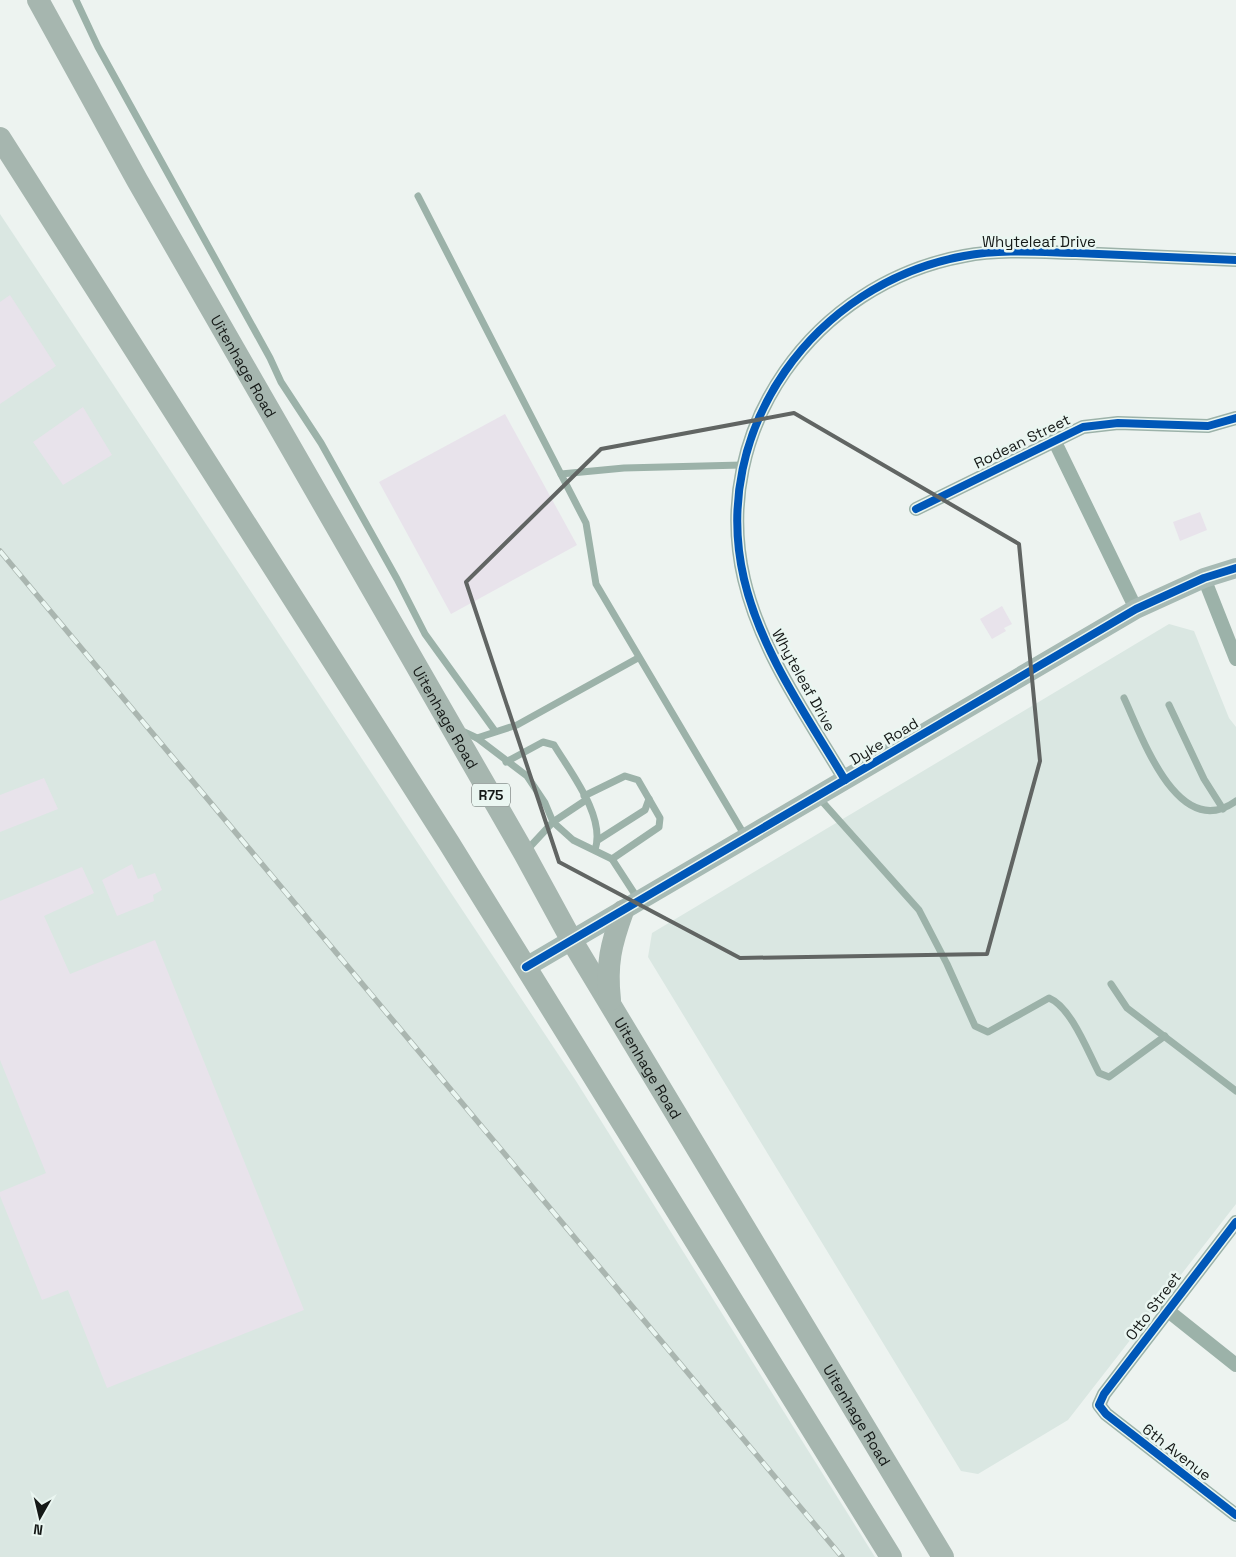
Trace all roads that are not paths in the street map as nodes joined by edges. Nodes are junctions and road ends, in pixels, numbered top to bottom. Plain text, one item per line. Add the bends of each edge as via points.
1 (38, 0) edge
2 (76, 0) edge
3 (0, 138) edge
4 (418, 196) dead end
5 (1236, 260) edge
6 (1236, 418) edge
7 (1054, 440) junction
8 (742, 465) junction
9 (561, 474) junction
10 (916, 509) dead end
11 (1236, 568) edge
12 (1204, 578) junction
13 (1136, 609) junction
14 (638, 658) junction
15 (1236, 659) edge
16 (1124, 698) dead end
17 (1169, 705) dead end
18 (450, 725) junction
19 (495, 732) junction
20 (477, 738) junction
21 (506, 762) junction
22 (845, 780) junction
23 (817, 796) junction
24 (585, 798) junction
25 (649, 799) junction
26 (1236, 801) edge
27 (1223, 809) junction
28 (553, 822) junction
29 (746, 839) junction
30 (598, 840) junction
31 (594, 850) junction
32 (524, 853) junction
33 (612, 859) junction
34 (632, 906) junction
35 (572, 941) junction
36 (526, 967) junction
37 (1111, 984) dead end
38 (611, 1004) junction
39 (1165, 1036) junction
40 (1236, 1091) edge
41 (1236, 1222) edge
42 (1167, 1310) junction
43 (1236, 1366) edge
44 (1101, 1410) joint
45 (1236, 1515) edge
46 (891, 1557) edge
47 (943, 1557) edge

1 - 18 main road, Uitenhage Road / R75 via 249,377
2 - 19 lane via 98,47 281,382 321,442 425,634
3 - 36 main road
4 - 9 lane
5 - 8 street, Whyteleaf Drive via 994,252 950,259 900,275 851,304 810,340 789,365 753,430
6 - 7 street, Rodean Street via 1208,426 1100,424 1083,427
7 - 10 street, Rodean Street
7 - 13 street, Rodean Street
8 - 9 lane via 624,468
8 - 22 street, Whyteleaf Drive via 737,525 741,564 751,604 766,645
9 - 14 lane via 586,523 596,584
11 - 12 street, Dyke Road
12 - 13 street, Dyke Road
12 - 15 street
13 - 22 street, Dyke Road
14 - 19 lane via 517,725
14 - 29 lane
16 - 27 lane via 1168,786 1185,802 1211,812
17 - 27 lane via 1204,779
18 - 20 lane
18 - 32 main road, Uitenhage Road / R75
19 - 20 lane
20 - 21 lane
21 - 24 lane via 544,742 550,743
21 - 28 lane via 527,776
22 - 23 street, Dyke Road
23 - 29 street, Dyke Road
23 - 39 lane via 919,910 974,1026 988,1032 1049,998 1058,1002 1066,1012 1099,1073 1109,1077
24 - 25 lane via 626,776 638,780
24 - 28 lane
24 - 30 lane via 595,819
25 - 30 lane via 645,810
25 - 33 lane via 660,818 659,827
26 - 27 lane
28 - 31 lane via 573,840
28 - 32 lane
29 - 34 street, Dyke Road
30 - 31 lane
31 - 33 lane
32 - 35 main road, Uitenhage Road / R75
33 - 34 lane
34 - 35 street, Dyke Road
34 - 38 main road via 610,949
35 - 36 street, Dyke Road
35 - 38 main road, Uitenhage Road / R75
36 - 46 main road
37 - 39 lane via 1127,1008
38 - 47 main road, Uitenhage Road / R75
39 - 40 lane
41 - 42 street, Otto Street
42 - 43 street
42 - 44 street, Otto Street via 1101,1398
44 - 45 street, 6th Avenue

